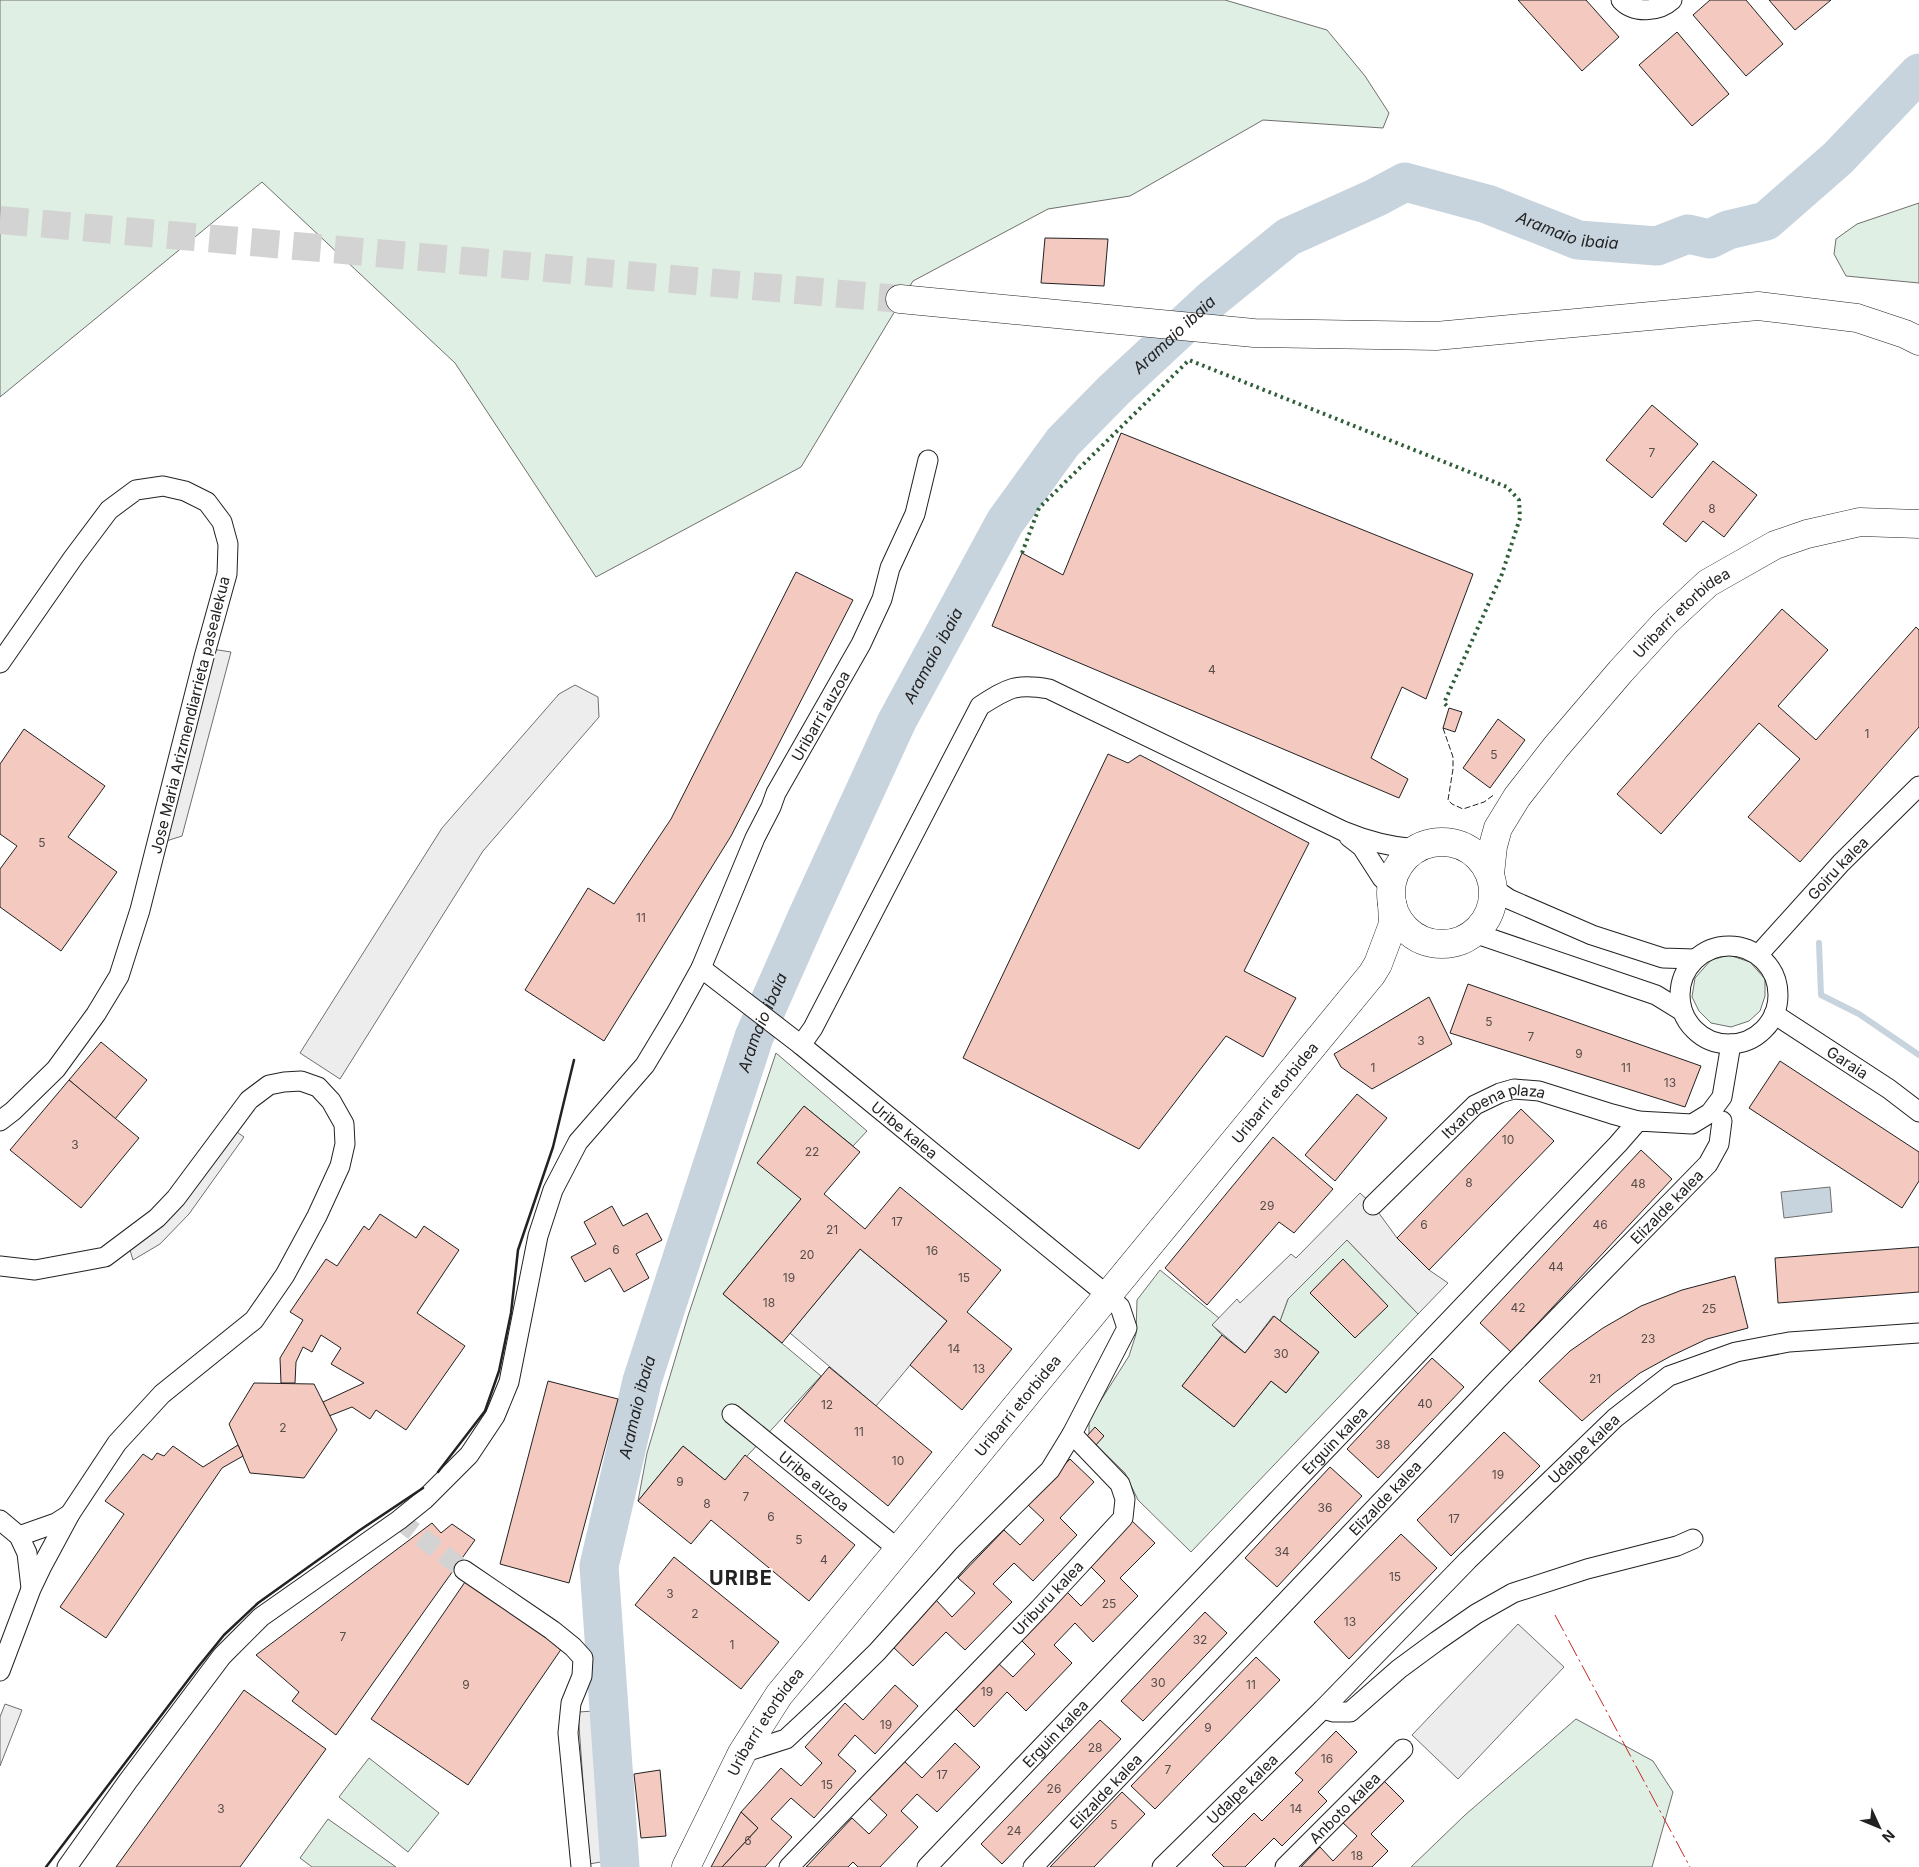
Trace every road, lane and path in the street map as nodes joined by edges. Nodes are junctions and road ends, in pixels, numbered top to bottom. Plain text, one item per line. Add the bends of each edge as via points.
1 (1621, 0) edge
2 (1672, 0) edge
3 (900, 299) tunnel mouth
4 (1919, 341) edge
5 (928, 460) dead end
6 (1919, 524) edge
7 (0, 663) edge
8 (1919, 786) edge
9 (1508, 809) junction
10 (1342, 831) junction
11 (1453, 843) junction
12 (1416, 849) junction
13 (1491, 881) junction
14 (1391, 895) junction
15 (1474, 933) junction
16 (1439, 944) junction
17 (1758, 955) junction
18 (1694, 959) junction
19 (1378, 964) junction
20 (701, 968) junction
21 (1682, 1012) junction
22 (1774, 1014) junction
23 (801, 1044) junction
24 (1731, 1044) junction
25 (1919, 1112) edge
26 (0, 1121) edge
27 (1638, 1121) junction
28 (1722, 1121) dead end
29 (1373, 1205) dead end
30 (0, 1266) edge
31 (1107, 1295) junction
32 (1919, 1333) edge
33 (732, 1414) dead end
34 (1072, 1434) junction
35 (70, 1514) junction
36 (0, 1520) edge
37 (19, 1536) junction
38 (1693, 1538) dead end
39 (898, 1550) junction
40 (464, 1570) tunnel mouth
41 (31, 1589) junction
42 (0, 1671) edge
43 (1323, 1709) junction
44 (1403, 1749) dead end
45 (742, 1753) junction
46 (67, 1867) edge
47 (581, 1867) edge
48 (686, 1867) edge
49 (789, 1867) edge
50 (926, 1867) edge
51 (1033, 1867) edge
52 (1162, 1867) edge
53 (1285, 1867) edge

1 - 2 street via 1642,10 1665,7
3 - 4 street via 1254,333 1436,336 1758,306 1857,318
5 - 20 street, Uribarri auzoa via 915,514 890,568 882,599 861,644 776,794
6 - 9 street, Uribarri etorbidea via 1860,522 1807,534 1775,545 1708,583 1621,671
7 - 26 street, Jose Maria Arizmendiarrieta pasealekua via 109,510 136,490 163,486 185,491 207,502 222,522 228,544 227,574 140,910 119,976 56,1069
8 - 17 street, Goiru kalea via 1841,863
9 - 11 street
9 - 13 street via 1498,828
10 - 12 street via 1365,841
10 - 14 street via 1362,847
10 - 23 street via 1049,689 1029,686 1006,690 980,706 813,1028
11 - 12 street via 1427,844
11 - 13 street via 1468,849 1481,860
12 - 14 street via 1403,859 1395,872
13 - 15 street via 1492,905 1485,921
13 - 18 street via 1509,900 1592,935 1663,958
14 - 16 street via 1398,919 1408,932
14 - 19 street via 1393,924
15 - 16 street via 1463,940
15 - 21 street via 1656,995
16 - 19 street
17 - 18 street via 1732,945 1718,946
17 - 22 street via 1770,966 1776,982 1778,998
18 - 21 street via 1680,983
19 - 31 street, Uribarri etorbidea
20 - 23 street, Uribe kalea
20 - 46 street, Uribarri auzoa via 645,1065 578,1142 553,1190 538,1236 509,1382 495,1416 469,1455 399,1520 261,1617 222,1656
21 - 24 street via 1696,1032 1712,1041
22 - 24 street via 1757,1036
22 - 25 street, Garaia
23 - 31 street, Uribe kalea
24 - 27 street via 1722,1097 1710,1113 1692,1124
27 - 29 street, Itxaropena plaza via 1539,1091 1514,1089 1500,1092 1475,1105
27 - 50 street, Erguin kalea
28 - 51 street, Elizalde kalea via 1719,1144 1708,1164
30 - 35 street via 35,1270 105,1258 157,1218 176,1198 249,1100 270,1085 301,1081 318,1087 331,1101 344,1124 345,1144 340,1166 285,1275 254,1320 162,1394 117,1443
31 - 34 street via 1120,1307 1126,1328
31 - 39 street, Uribarri etorbidea
32 - 43 street, Udalpe kalea via 1789,1342 1736,1352 1669,1376 1615,1418 1461,1567
33 - 39 street, Uribe auzoa
34 - 45 street via 1050,1470 963,1556 877,1652 837,1691 786,1739
34 - 49 street, Uriburu kalea via 1120,1484 1125,1499 1123,1518
35 - 37 street via 56,1523
35 - 41 street
36 - 37 street
37 - 41 street via 27,1553
38 - 43 street via 1677,1546 1587,1569 1513,1593 1437,1641 1350,1712
39 - 45 street, Uribarri etorbidea via 785,1689
40 - 47 street via 552,1630 582,1658 582,1676 571,1703 568,1733
41 - 42 street
43 - 52 street, Udalpe kalea
44 - 53 street, Anboto kalea
45 - 48 street, Uribarri etorbidea

